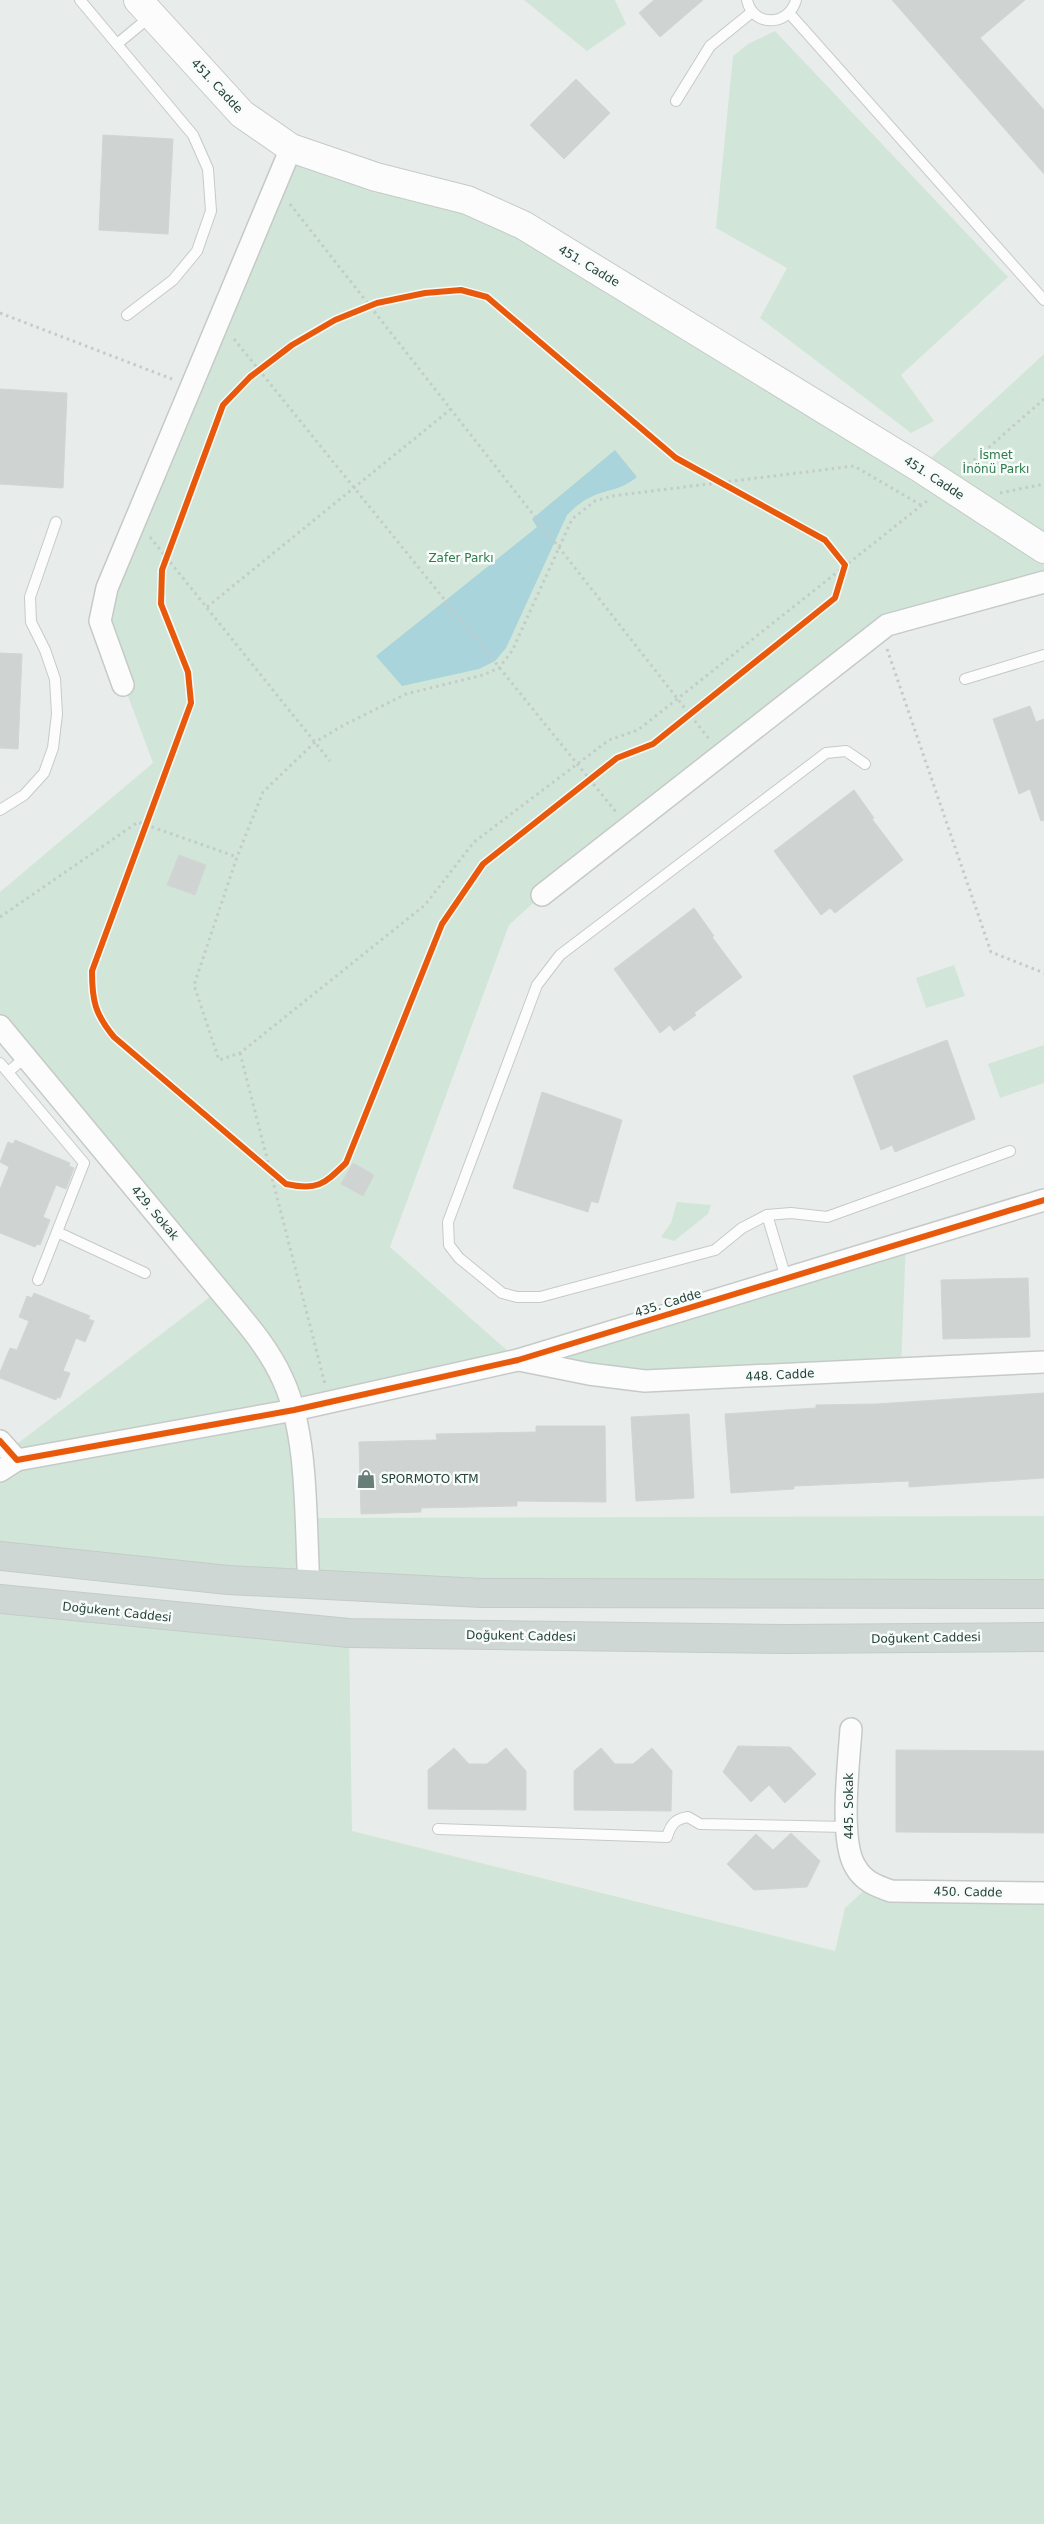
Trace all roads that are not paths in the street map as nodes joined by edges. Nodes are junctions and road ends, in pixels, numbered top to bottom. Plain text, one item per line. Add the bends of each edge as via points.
1 (80, 0) edge
2 (747, 0) edge
3 (796, 0) edge
4 (145, 8) edge
5 (752, 12) junction
6 (790, 14) junction
7 (117, 44) junction
8 (676, 101) dead end
9 (291, 148) junction
10 (1044, 300) edge
11 (127, 315) dead end
12 (56, 522) dead end
13 (1044, 549) edge
14 (1044, 582) edge
15 (1044, 655) edge
16 (965, 679) dead end
17 (124, 685) dead end
18 (865, 764) dead end
19 (0, 810) edge
20 (542, 895) dead end
21 (0, 1026) edge
22 (26, 1057) junction
23 (0, 1063) edge
24 (8, 1072) junction
25 (1010, 1152) dead end
26 (1044, 1200) edge
27 (767, 1215) junction
28 (57, 1232) junction
29 (145, 1273) dead end
30 (786, 1278) junction
31 (38, 1280) dead end
32 (518, 1360) junction
33 (1044, 1362) edge
34 (294, 1410) junction
35 (0, 1441) edge
36 (9, 1466) edge
37 (0, 1556) edge
38 (308, 1586) junction
39 (1044, 1594) edge
40 (0, 1599) edge
41 (1044, 1636) edge
42 (851, 1729) dead end
43 (847, 1827) junction
44 (438, 1829) dead end
45 (891, 1891) joint
46 (1044, 1893) edge

1 - 7 lane
2 - 5 lane
3 - 6 lane
4 - 7 lane
4 - 9 street, 451. Cadde via 242,114
5 - 6 lane via 769,21 777,21
5 - 8 lane via 710,46
6 - 10 lane
7 - 11 lane via 193,136 208,169 212,211 197,251 172,280
9 - 13 street, 451. Cadde via 376,177 467,200 523,225
9 - 17 street via 107,588 100,621
12 - 19 lane via 30,597 31,622 55,679 57,714 54,748 44,773 24,795
14 - 20 street via 887,625
15 - 16 lane
18 - 27 lane via 846,751 826,753 560,955 538,985 448,1222 449,1245 459,1258 502,1293 540,1297 715,1250 742,1228
21 - 22 street, 429. Sokak
22 - 24 lane
22 - 34 street, 429. Sokak via 251,1329 280,1374
23 - 24 lane
24 - 28 lane via 84,1163
25 - 27 lane via 827,1217 791,1213
26 - 30 street, 435. Cadde
27 - 30 lane
28 - 29 lane
28 - 31 lane
30 - 32 street, 435. Cadde
32 - 33 street, 448. Cadde via 645,1382
32 - 34 street, 435. Cadde
34 - 36 street, 435. Cadde
34 - 38 street, 429. Sokak via 302,1460
35 - 36 street
37 - 38 main road
38 - 39 main road via 482,1593
40 - 41 main road, Doğukent Caddesi via 349,1634 786,1638
42 - 43 street, 445. Sokak
43 - 44 lane via 700,1824 688,1816 678,1818 670,1826 667,1836
43 - 45 street, 445. Sokak via 854,1865 871,1884
45 - 46 street, 450. Cadde

